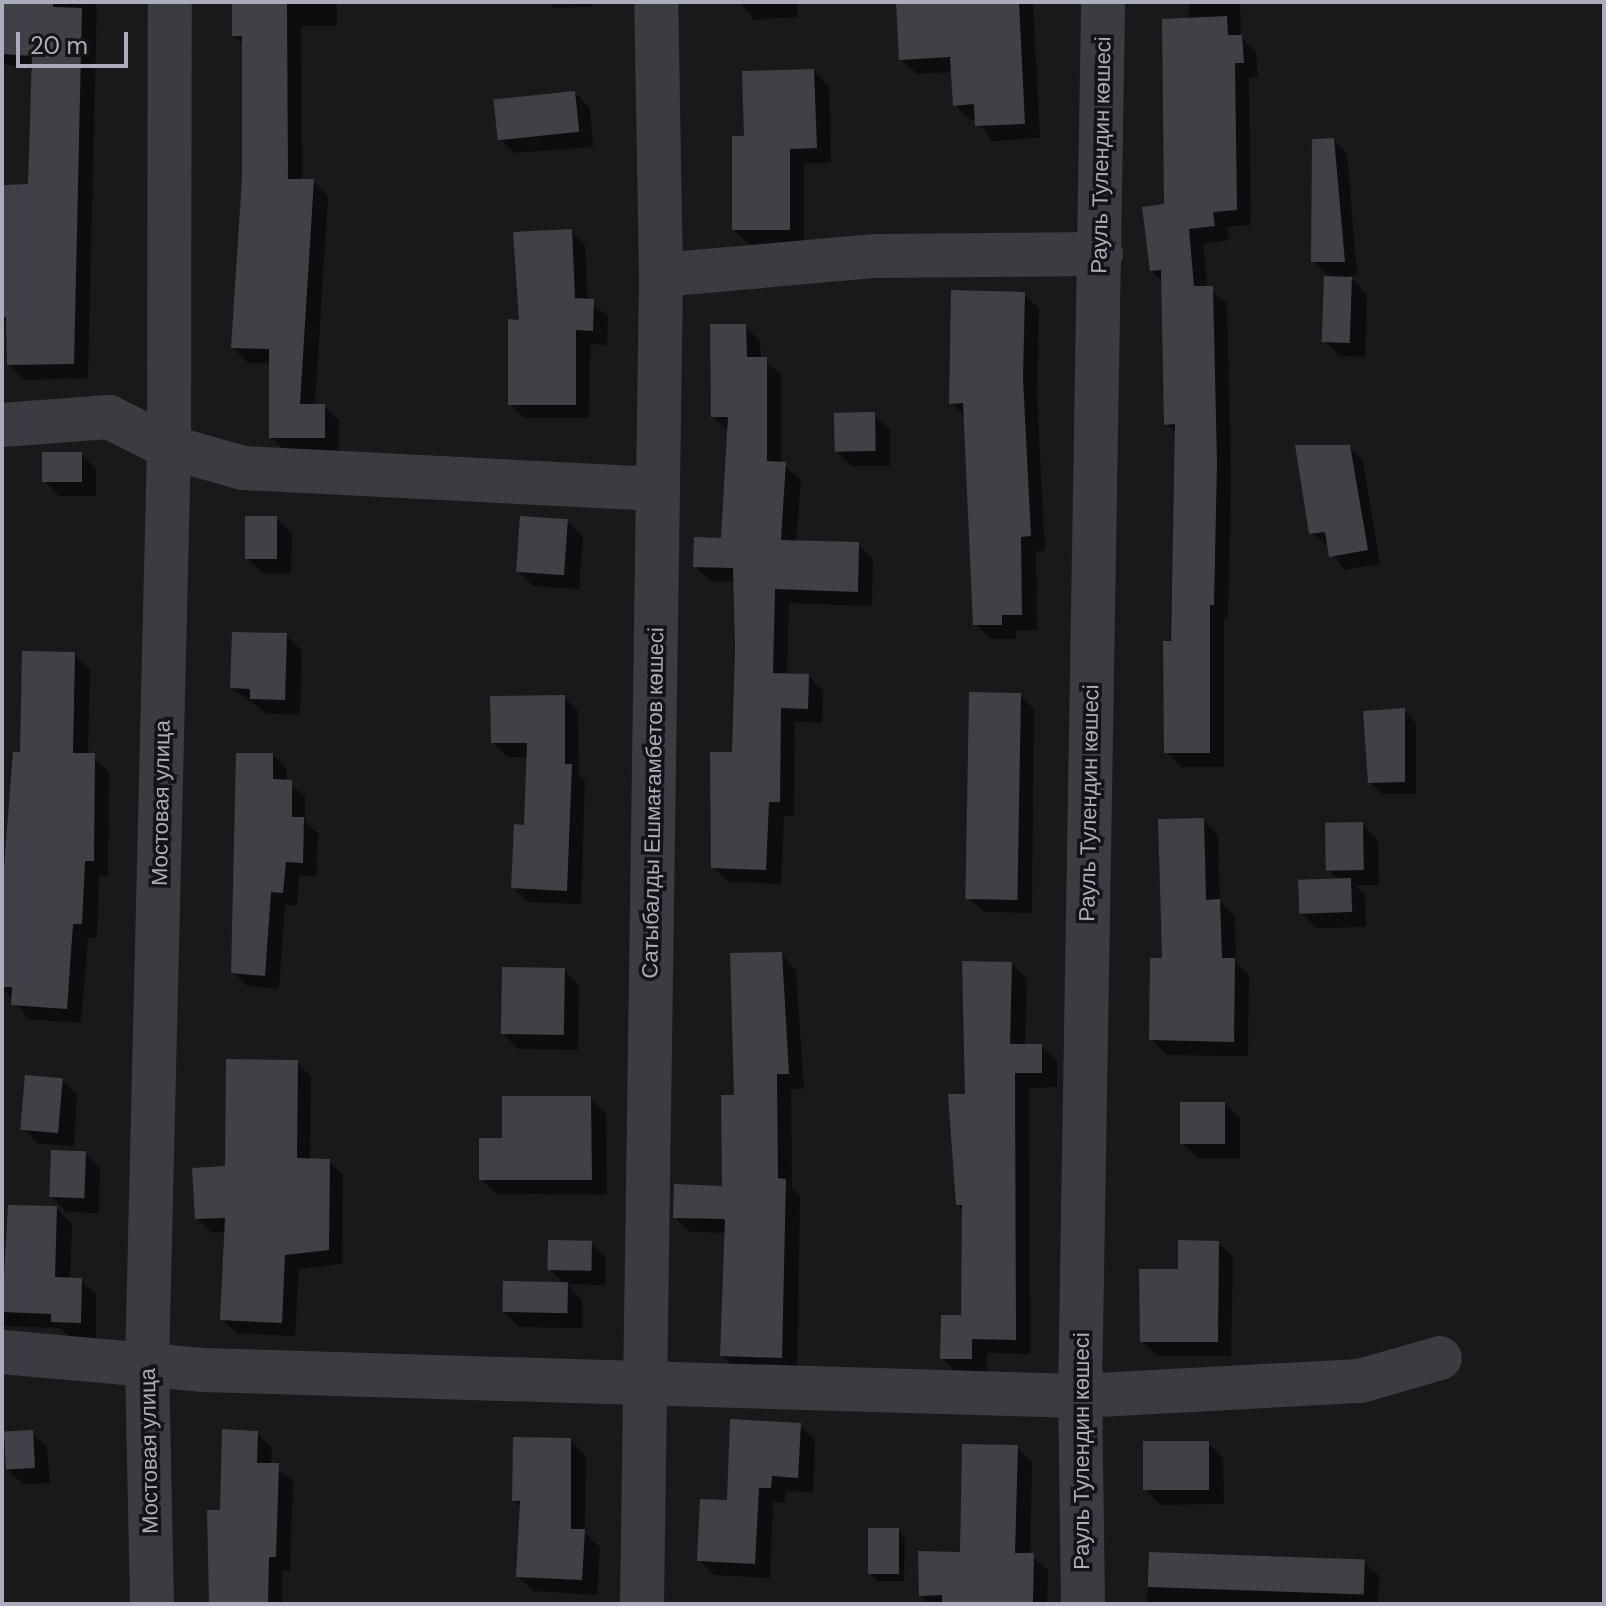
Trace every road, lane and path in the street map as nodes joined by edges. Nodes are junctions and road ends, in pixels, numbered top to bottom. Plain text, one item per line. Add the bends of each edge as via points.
1 (170, 2) edge
2 (656, 2) edge
3 (1103, 2) edge
4 (1101, 254) junction
5 (661, 275) junction
6 (2, 425) edge
7 (169, 447) junction
8 (656, 489) junction
9 (2, 1352) edge
10 (1440, 1358) dead end
11 (147, 1365) junction
12 (648, 1382) junction
13 (1080, 1396) junction
14 (152, 1604) edge
15 (642, 1604) edge
16 (1083, 1604) edge

1 - 7 street, Мостовая улица
2 - 5 street, Сатыбалды Ешмағамбетов көшесі
3 - 4 street, Рауль Тулендин көшесі
4 - 5 street via 875,256
4 - 13 street, Рауль Тулендин көшесі
5 - 8 street, Сатыбалды Ешмағамбетов көшесі
6 - 7 street via 109,417
7 - 8 street via 243,468
7 - 11 street, Мостовая улица
8 - 12 street, Сатыбалды Ешмағамбетов көшесі
9 - 11 street
10 - 13 street via 1360,1381
11 - 12 street
11 - 14 street, Мостовая улица
12 - 13 street
12 - 15 street, Сатыбалды Ешмағамбетов көшесі
13 - 16 street, Рауль Тулендин көшесі

